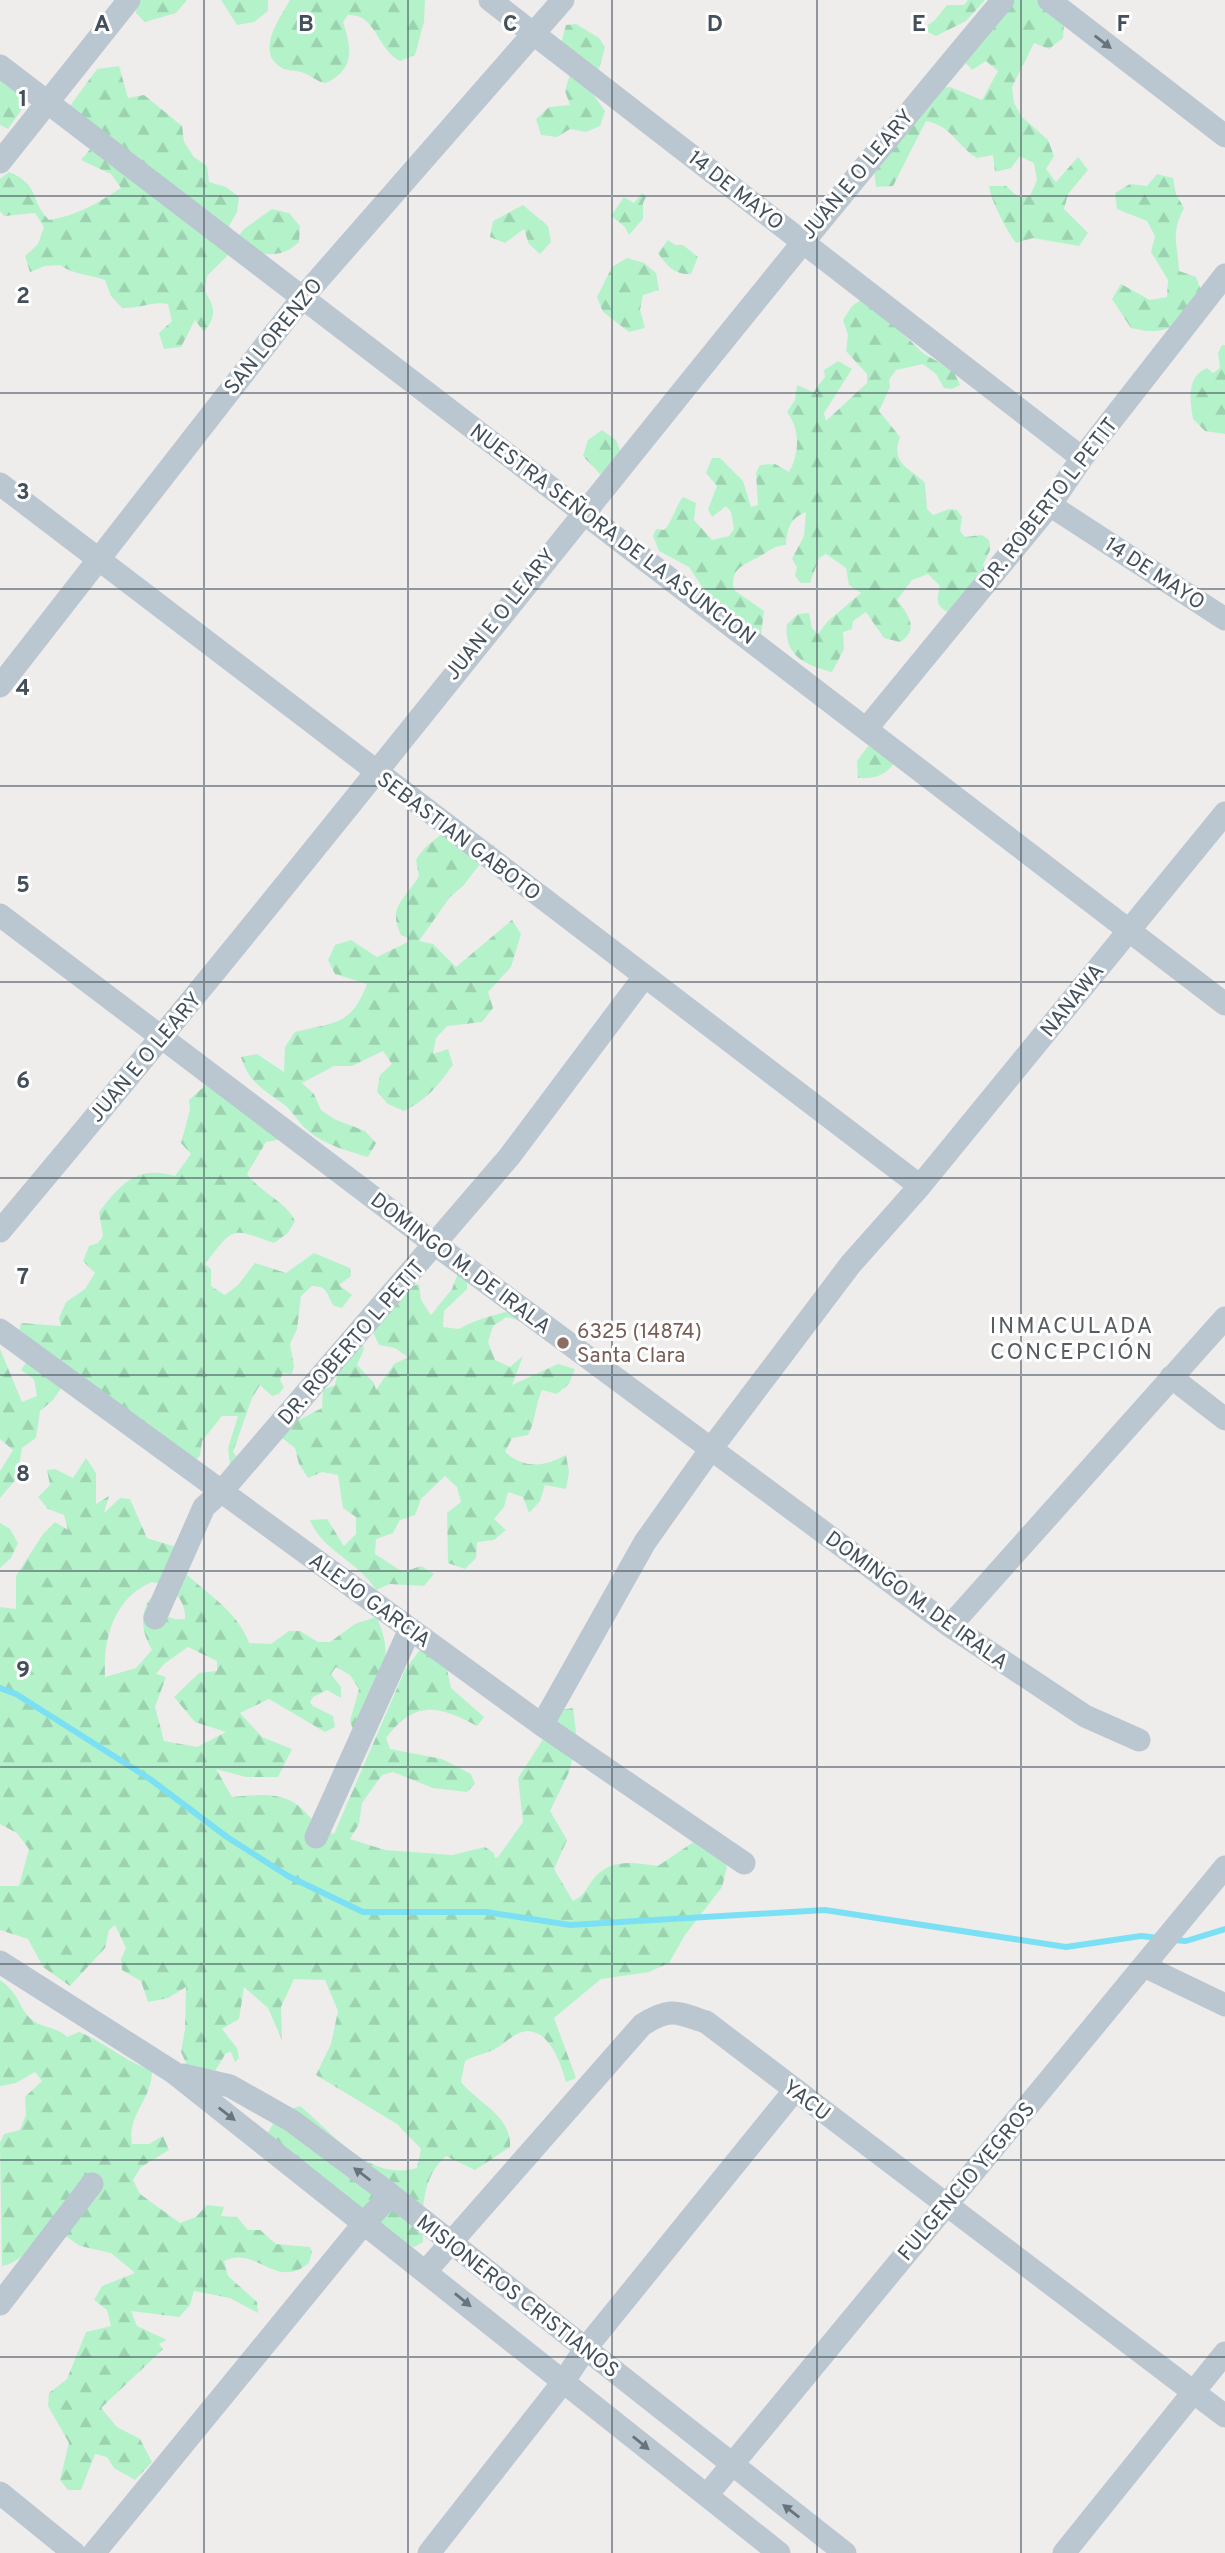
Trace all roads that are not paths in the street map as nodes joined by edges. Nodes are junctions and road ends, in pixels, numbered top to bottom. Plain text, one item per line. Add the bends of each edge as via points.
1 (129, 0) edge
2 (490, 0) edge
3 (563, 0) edge
4 (1003, 0) edge
5 (1049, 0) edge
6 (534, 34) junction
7 (0, 66) edge
8 (48, 103) junction
9 (1225, 136) edge
10 (0, 162) edge
11 (801, 241) junction
12 (1225, 275) edge
13 (303, 297) junction
14 (1082, 458) junction
15 (0, 484) edge
16 (1050, 505) junction
17 (583, 511) junction
18 (99, 559) junction
19 (1225, 618) edge
20 (0, 686) edge
21 (867, 728) junction
22 (374, 772) junction
23 (1225, 813) edge
24 (0, 915) edge
25 (1130, 929) junction
26 (644, 977) junction
27 (1225, 1004) edge
28 (162, 1038) junction
29 (920, 1186) junction
30 (0, 1231) edge
31 (436, 1245) junction
32 (1225, 1318) edge
33 (0, 1330) edge
34 (1171, 1377) junction
35 (1225, 1419) edge
36 (711, 1449) junction
37 (222, 1491) junction
38 (155, 1618) dead end
39 (950, 1626) junction
40 (410, 1629) junction
41 (542, 1726) junction
42 (1139, 1740) dead end
43 (316, 1837) dead end
44 (744, 1863) dead end
45 (1225, 1867) edge
46 (1150, 1959) junction
47 (0, 1962) edge
48 (1225, 2005) edge
49 (173, 2072) junction
50 (794, 2091) junction
51 (92, 2183) dead end
52 (391, 2195) junction
53 (948, 2203) junction
54 (365, 2222) junction
55 (452, 2244) junction
56 (426, 2271) junction
57 (0, 2304) edge
58 (585, 2349) junction
59 (1225, 2353) edge
60 (564, 2381) junction
61 (1194, 2391) junction
62 (1225, 2416) edge
63 (732, 2465) junction
64 (0, 2493) edge
65 (707, 2495) junction
66 (432, 2552) edge
67 (74, 2553) edge
68 (94, 2553) edge
69 (779, 2553) edge
70 (845, 2553) edge
71 (1064, 2553) edge

1 - 8 street
2 - 6 street, 14 DE MAYO
3 - 6 street, SAN LORENZO
4 - 11 street, JUAN E O LEARY
5 -> 9 street
6 - 11 street, 14 DE MAYO
6 - 13 street, SAN LORENZO
7 - 8 street, NUESTRA SEÑORA DE LA ASUNCION
8 - 10 street
8 - 13 street, NUESTRA SEÑORA DE LA ASUNCION
11 - 14 street, 14 DE MAYO
11 - 17 street, JUAN E O LEARY
12 - 14 street, DR. ROBERTO L PETIT
13 - 17 street, NUESTRA SEÑORA DE LA ASUNCION
13 - 18 street, SAN LORENZO
14 - 16 street, DR. ROBERTO L PETIT
15 - 18 street, SEBASTIAN GABOTO
16 - 19 street, 14 DE MAYO
16 - 21 street, DR. ROBERTO L PETIT
17 - 21 street, NUESTRA SEÑORA DE LA ASUNCION
17 - 22 street, JUAN E O LEARY
18 - 20 street, SAN LORENZO
18 - 22 street, SEBASTIAN GABOTO
21 - 25 street, NUESTRA SEÑORA DE LA ASUNCION
22 - 26 street, SEBASTIAN GABOTO
22 - 28 street, JUAN E O LEARY
23 - 25 street, NANAWA
24 - 28 street, DOMINGO M. DE IRALA
25 - 27 street, NUESTRA SEÑORA DE LA ASUNCION
25 - 29 street, NANAWA
26 - 29 street, SEBASTIAN GABOTO
26 - 31 street, DR. ROBERTO L PETIT via 509,1157
28 - 30 street, JUAN E O LEARY
28 - 31 street, DOMINGO M. DE IRALA
29 - 36 street, NANAWA via 850,1265
31 - 36 street, DOMINGO M. DE IRALA
31 - 37 street, DR. ROBERTO L PETIT
32 - 34 street
33 - 37 street, ALEJO GARCIA
34 - 35 street
34 - 39 street
36 - 39 street, DOMINGO M. DE IRALA
36 - 41 street, NANAWA via 645,1542
37 - 38 street, DR. ROBERTO L PETIT via 204,1507
37 - 40 street, ALEJO GARCIA
39 - 42 street, DOMINGO M. DE IRALA via 1085,1716
40 - 41 street, ALEJO GARCIA
40 - 43 street
41 - 44 street, ALEJO GARCIA
45 - 46 street, FULGENCIO YEGROS
46 - 48 street
46 - 53 street, FULGENCIO YEGROS
47 - 49 street, MISIONEROS CRISTIANOS
52 -> 49 street, MISIONEROS CRISTIANOS via 292,2121 230,2086
49 -> 54 street, MISIONEROS CRISTIANOS
50 - 53 street, YACU
50 - 55 street, YACU via 706,2021 662,2012 642,2025
50 - 58 street
51 - 57 street
52 - 54 street
52 - 55 street, MISIONEROS CRISTIANOS
53 - 61 street, YACU
53 - 63 street, FULGENCIO YEGROS
54 - 56 street, MISIONEROS CRISTIANOS
54 - 68 street
55 - 56 street, YACU
55 - 58 street, MISIONEROS CRISTIANOS
56 -> 60 street, MISIONEROS CRISTIANOS
58 - 60 street
58 - 63 street, MISIONEROS CRISTIANOS
59 - 61 street
60 -> 65 street, MISIONEROS CRISTIANOS
60 - 66 street
61 - 62 street, YACU
61 - 71 street
63 - 65 street, FULGENCIO YEGROS
70 -> 63 street, MISIONEROS CRISTIANOS
64 - 67 street
65 - 69 street, MISIONEROS CRISTIANOS

